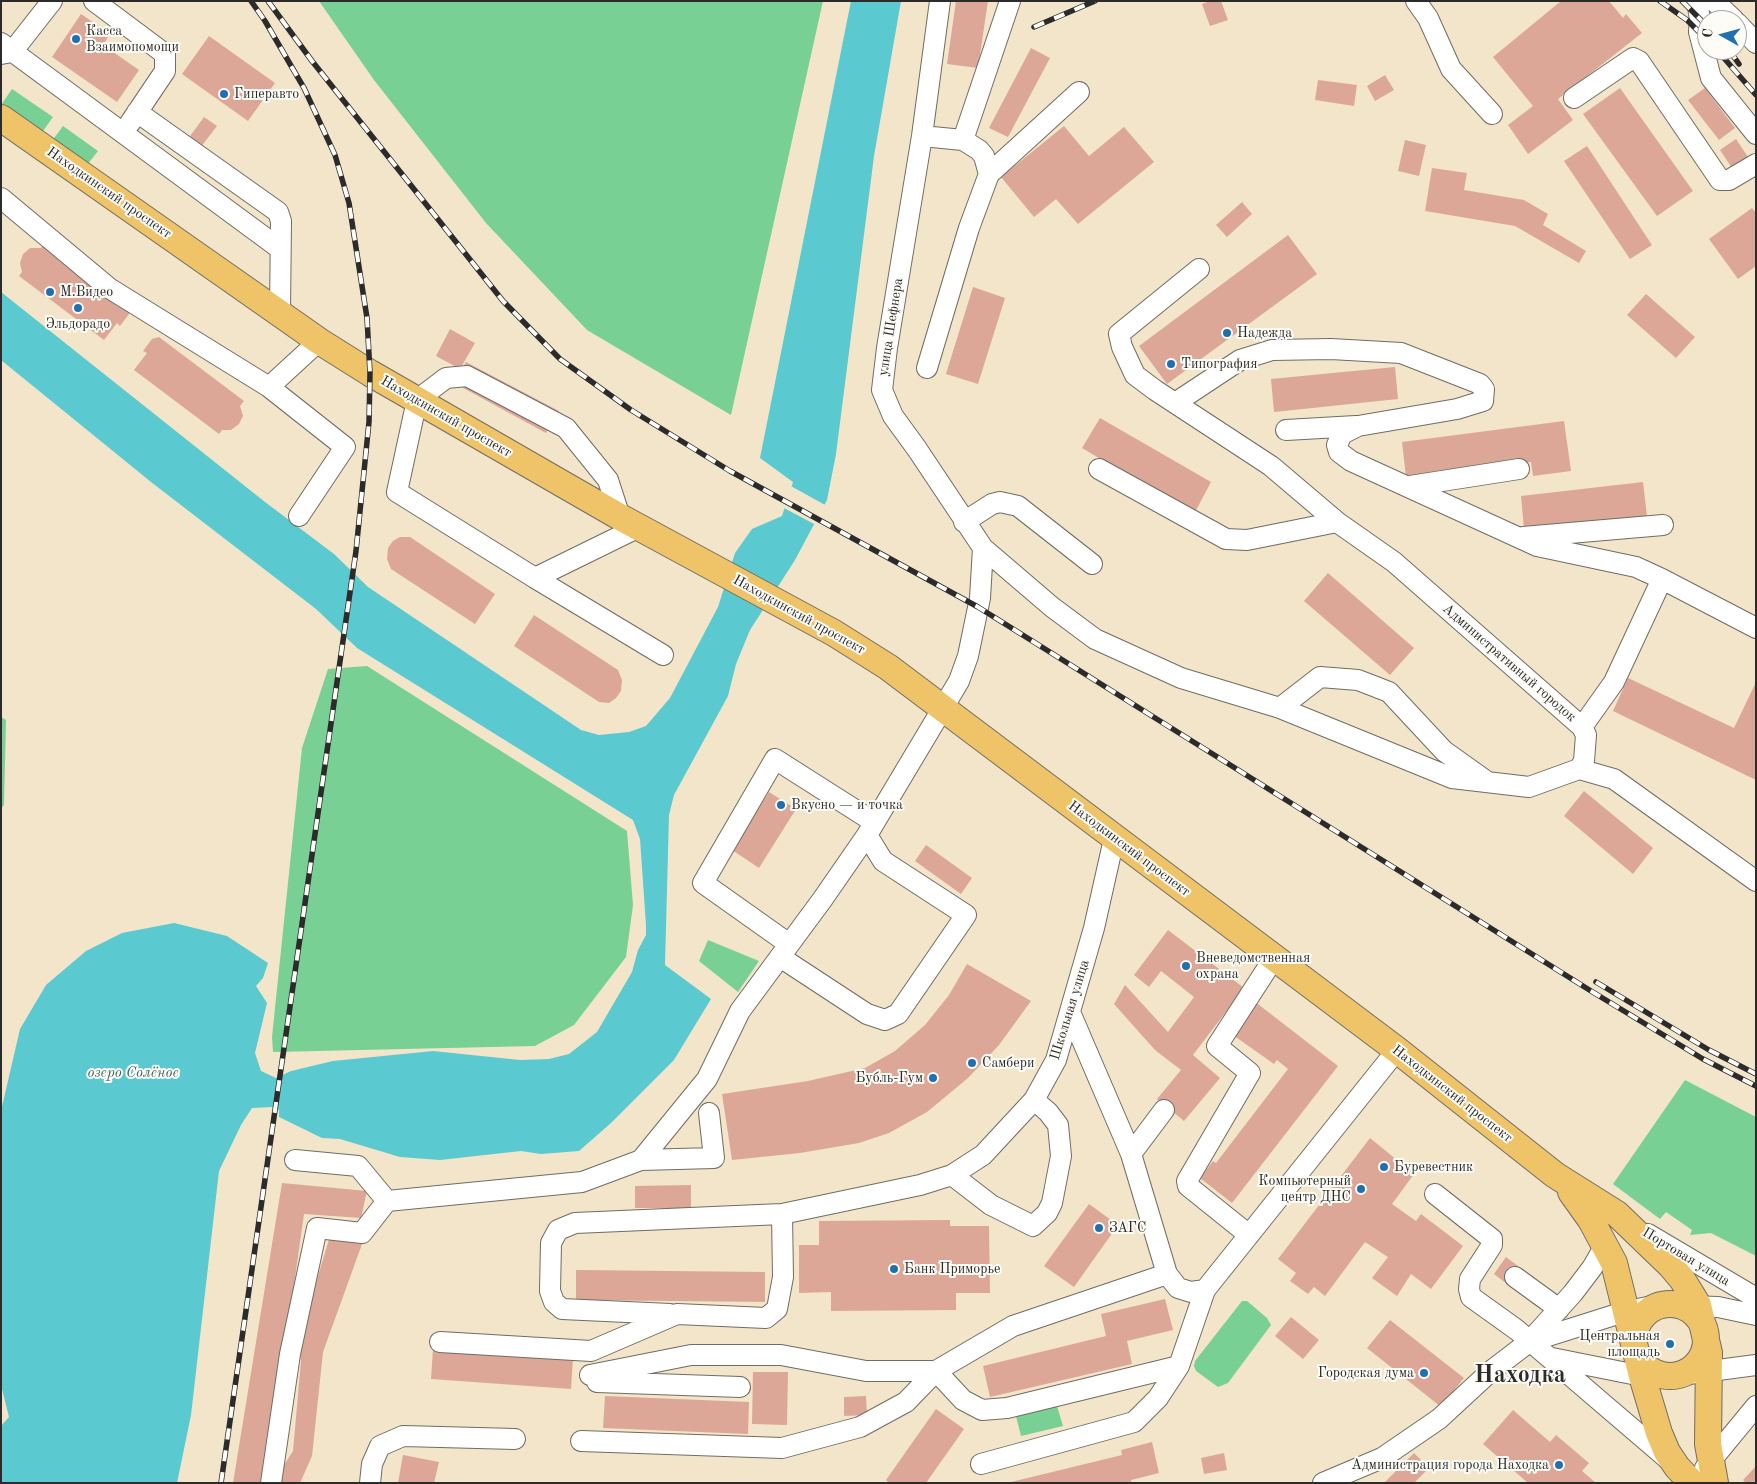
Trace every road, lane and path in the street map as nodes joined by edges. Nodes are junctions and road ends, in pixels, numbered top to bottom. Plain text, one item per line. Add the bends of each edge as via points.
1 (52, 1) edge
2 (94, 1) edge
3 (940, 1) edge
4 (1010, 1) edge
5 (1416, 1) edge
6 (1696, 1) edge
7 (1714, 1) edge
8 (1723, 10) edge
9 (1747, 34) edge
10 (1756, 43) edge
11 (5, 50) edge
12 (1079, 92) dead end
13 (1574, 98) dead end
14 (137, 112) junction
15 (1492, 114) dead end
16 (1, 118) edge
17 (124, 132) junction
18 (1756, 134) edge
19 (922, 136) junction
20 (963, 140) junction
21 (1756, 164) edge
22 (989, 174) junction
23 (1, 198) edge
24 (279, 248) junction
25 (1199, 269) dead end
26 (280, 312) junction
27 (320, 341) junction
28 (927, 368) dead end
29 (270, 387) junction
30 (417, 400) junction
31 (1175, 404) junction
32 (1358, 426) junction
33 (1286, 430) dead end
34 (1099, 469) dead end
35 (1519, 469) dead end
36 (1410, 486) junction
37 (299, 516) dead end
38 (629, 522) junction
39 (964, 522) junction
40 (1338, 522) junction
41 (1663, 525) dead end
42 (1518, 538) junction
43 (983, 548) junction
44 (1092, 564) dead end
45 (535, 578) junction
46 (1662, 579) junction
47 (1756, 628) edge
48 (663, 655) dead end
49 (941, 707) junction
50 (1280, 708) junction
51 (1582, 727) junction
52 (1578, 769) junction
53 (1486, 781) junction
54 (870, 828) junction
55 (1114, 839) junction
56 (1756, 881) edge
57 (785, 951) junction
58 (1274, 958) junction
59 (1070, 1012) junction
60 (1397, 1050) junction
61 (1034, 1100) junction
62 (1164, 1110) dead end
63 (709, 1113) dead end
64 (1131, 1154) junction
65 (295, 1160) dead end
66 (641, 1160) junction
67 (952, 1175) junction
68 (1555, 1175) junction
69 (1435, 1194) dead end
70 (387, 1202) junction
71 (782, 1214) junction
72 (1617, 1214) junction
73 (1249, 1235) junction
74 (1606, 1244) junction
75 (1167, 1274) junction
76 (1515, 1278) dead end
77 (1205, 1290) junction
78 (1756, 1298) edge
79 (1667, 1304) junction
80 (1698, 1305) junction
81 (1559, 1309) junction
82 (1627, 1311) junction
83 (677, 1314) junction
84 (1756, 1315) edge
85 (1706, 1337) junction
86 (440, 1342) dead end
87 (1529, 1342) junction
88 (1634, 1344) junction
89 (591, 1351) junction
90 (1548, 1357) junction
91 (1756, 1365) edge
92 (1179, 1366) junction
93 (936, 1371) junction
94 (1710, 1371) junction
95 (590, 1375) junction
96 (1642, 1376) junction
97 (1673, 1376) junction
98 (740, 1386) dead end
99 (1756, 1406) edge
100 (515, 1439) dead end
101 (581, 1441) dead end
102 (1382, 1458) junction
103 (981, 1464) dead end
104 (1696, 1477) edge
105 (271, 1483) edge
106 (370, 1483) edge
107 (1323, 1483) edge
108 (1363, 1483) edge

1 - 11 street
2 - 14 street via 164,54 165,71
3 - 19 street, улица Шефнера
4 - 20 street
5 - 15 street via 1428,18 1451,69
6 - 18 street via 1699,32 1711,78
7 - 8 street
9 - 10 street
11 - 17 street
12 - 22 street
13 - 21 street via 1633,58 1639,62 1720,180 1729,180
14 - 17 street
14 - 24 street via 278,212 281,221
16 - 26 main road, Находкинский проспект
17 - 24 street
19 - 20 street
19 - 39 street, улица Шефнера via 882,390 893,416
20 - 22 street via 984,156
22 - 28 street via 969,228
23 - 29 street via 109,288
24 - 26 street
25 - 31 street, Административный городок via 1119,334 1135,375
26 - 27 main road, Находкинский проспект
27 - 29 street
27 - 30 main road, Находкинский проспект
29 - 37 street via 345,447
30 - 38 main road, Находкинский проспект
30 - 38 street via 446,378 467,376 566,428 608,480
30 - 45 street via 397,492
31 - 32 street via 1240,360 1272,350 1347,349 1401,353 1474,380 1484,388 1483,401
31 - 40 street, Административный городок via 1271,466
32 - 33 street
32 - 36 street via 1342,434 1337,445 1339,452 1351,461
34 - 40 street via 1226,539 1247,540
35 - 36 street
36 - 42 street
38 - 45 street
38 - 49 main road, Находкинский проспект via 798,612 888,667
39 - 43 street, улица Шефнера
39 - 44 street via 992,504 1000,502 1018,506
40 - 51 street, Административный городок via 1394,562
41 - 42 street
42 - 46 street via 1537,546 1636,567
43 - 49 street via 980,598 969,654 959,681
43 - 50 street via 1052,607 1096,639 1181,678
45 - 48 street
46 - 47 street
46 - 51 street via 1614,682
49 - 54 street
49 - 55 main road, Находкинский проспект
50 - 53 street via 1452,778
50 - 53 street via 1320,677 1358,680 1389,692 1444,751
51 - 52 street, Административный городок via 1586,735 1584,761
52 - 53 street via 1529,787
52 - 56 street via 1614,779
54 - 57 street
54 - 57 street via 775,759 703,883
54 - 57 street via 884,861 966,915 898,1014 884,1020 867,1014
55 - 58 main road, Находкинский проспект
55 - 59 street, Школьная улица via 1094,928
57 - 66 street via 740,1011 707,1079
58 - 60 main road, Находкинский проспект
58 - 73 street via 1217,1046 1250,1073 1187,1181 1188,1186
59 - 61 street, Школьная улица via 1056,1060
59 - 64 street
60 - 68 main road, Находкинский проспект
60 - 73 street
61 - 67 street, Школьная улица via 983,1155
61 - 67 street via 1058,1125 1060,1156 1052,1203 1047,1213 1033,1226 991,1205
62 - 64 street
63 - 66 street via 714,1158
64 - 75 street
65 - 70 street via 358,1166
66 - 70 street via 582,1182
67 - 71 street, Школьная улица via 920,1185
68 - 72 main road, Находкинский проспект
68 - 74 main road, Находкинский проспект via 1576,1198
69 - 87 street via 1492,1239 1492,1245 1470,1279 1471,1297
70 - 105 street via 362,1233 317,1228 290,1354
71 - 83 street via 783,1277 777,1309 766,1318
71 - 83 street, Школьная улица via 575,1223 558,1230 551,1243 550,1291 554,1302 562,1309
72 - 78 street, Портовая улица
72 - 80 main road, Находкинский проспект via 1671,1266
73 - 77 street
74 - 81 street via 1592,1268
74 - 82 main road, Находкинский проспект via 1620,1280
75 - 77 street via 1178,1288 1190,1292
75 - 93 street via 1014,1326
76 - 81 street
77 - 92 street
79 - 80 street
79 - 82 street
79 - 85 main road via 1689,1309 1697,1316
79 - 88 main road via 1656,1307 1643,1317 1635,1332
80 - 84 street
80 - 85 main road, Находкинский проспект
81 - 87 street
82 - 87 street
82 - 88 main road, Находкинский проспект
83 - 89 street
85 - 94 main road, Находкинский проспект
85 - 97 main road via 1705,1348 1697,1363 1684,1374
86 - 89 street
87 - 90 street
87 - 102 street via 1438,1419
88 - 96 main road, Находкинский проспект
88 - 97 main road via 1643,1364 1662,1376
89 - 95 street
90 - 96 street
90 - 104 street
91 - 94 street
92 - 93 street via 1006,1408 982,1410 963,1400
92 - 103 street via 1158,1398 1134,1422
93 - 95 street via 866,1371 781,1355 701,1355
93 - 101 street via 906,1402 860,1427 782,1448
94 - 97 street
94 - 104 main road, Находкинский проспект via 1708,1430
95 - 98 street via 595,1382
96 - 97 street
96 - 104 main road, Находкинский проспект via 1667,1452
99 - 104 street
100 - 106 street via 403,1436 380,1446 372,1464
102 - 107 street
102 - 108 street

